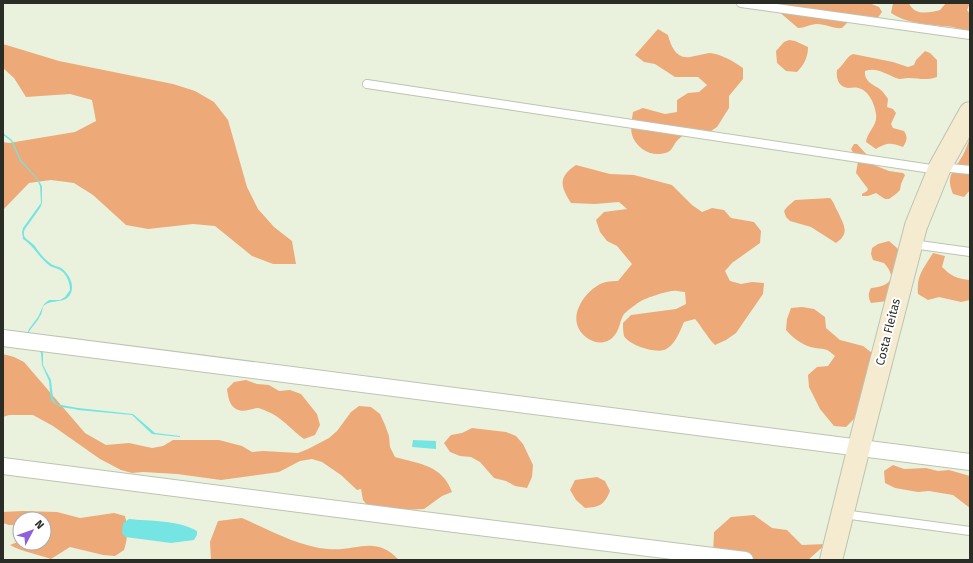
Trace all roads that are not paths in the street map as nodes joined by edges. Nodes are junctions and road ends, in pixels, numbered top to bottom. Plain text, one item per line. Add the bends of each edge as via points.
1 (741, 3) edge
2 (970, 35) edge
3 (367, 84) dead end
4 (970, 113) edge
5 (939, 168) junction
6 (970, 170) edge
7 (911, 244) junction
8 (970, 252) edge
9 (3, 338) edge
10 (859, 446) junction
11 (970, 462) edge
12 (3, 466) edge
13 (842, 514) junction
14 (970, 531) edge
15 (745, 560) edge
16 (831, 560) edge

1 - 2 lane
3 - 5 lane
4 - 5 main road, Costa Fleitas
5 - 6 lane
5 - 7 main road, Costa Fleitas
7 - 8 lane
7 - 10 main road, Costa Fleitas
9 - 10 street
10 - 11 street
10 - 13 main road, Costa Fleitas
12 - 15 street
13 - 14 lane
13 - 16 main road, Costa Fleitas

